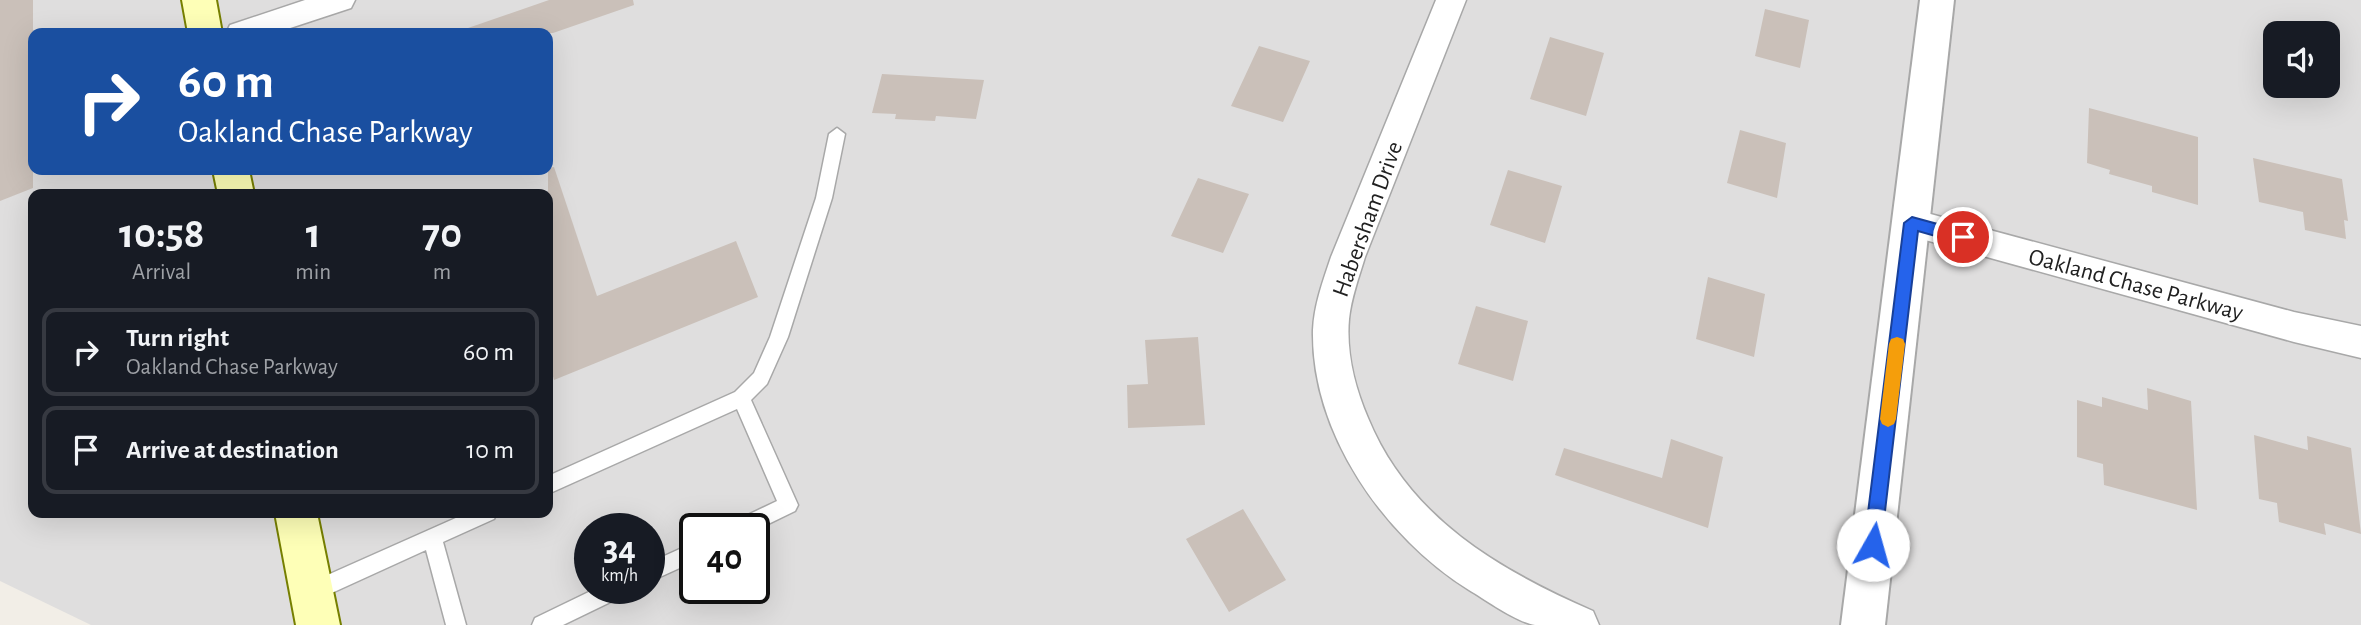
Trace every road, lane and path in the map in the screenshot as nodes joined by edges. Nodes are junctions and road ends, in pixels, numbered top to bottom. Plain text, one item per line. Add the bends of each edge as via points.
1 (198, 0) edge
2 (340, 0) edge
3 (1451, 0) edge
4 (1937, 0) edge
5 (204, 28) edge
6 (256, 28) edge
7 (837, 134) dead end
8 (1912, 223) junction
9 (2361, 342) edge
10 (741, 398) junction
11 (553, 483) edge
12 (770, 514) edge
13 (297, 518) edge
14 (476, 518) edge
15 (432, 538) junction
16 (585, 604) edge
17 (315, 609) edge
18 (456, 625) edge
19 (542, 625) edge
20 (1579, 625) edge
21 (1863, 625) edge

1 - 5 main road
2 - 6 street
3 - 20 street, Habersham Drive via 1338,289 1331,329 1338,387 1353,431 1379,481 1423,532 1481,578
4 - 8 street
7 - 10 lane via 824,198 779,337 761,378
8 - 9 street, Oakland Chase Parkway
8 - 21 street
10 - 11 lane
10 - 12 lane via 788,505
13 - 17 main road
14 - 15 lane
15 - 17 lane
15 - 18 lane
16 - 19 lane

